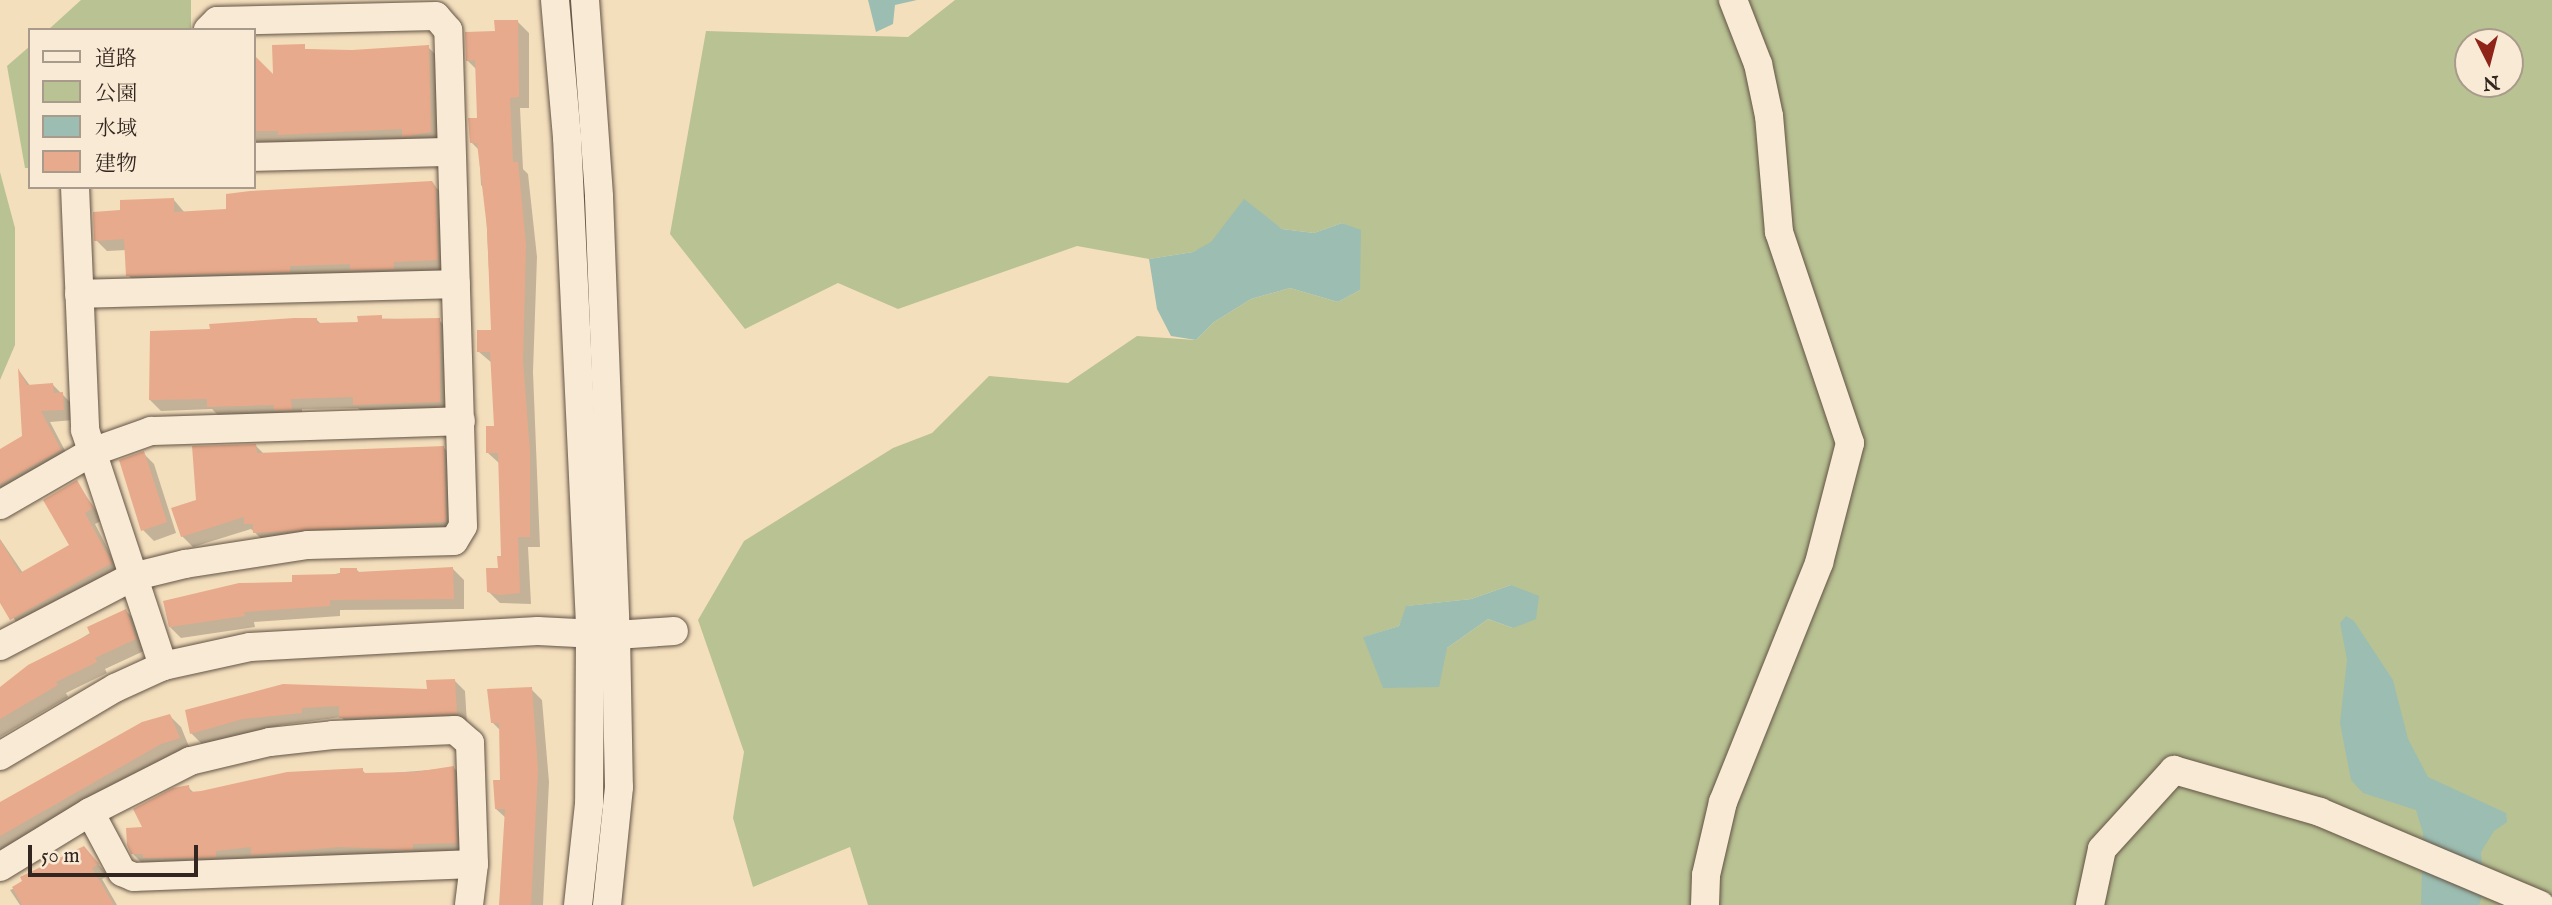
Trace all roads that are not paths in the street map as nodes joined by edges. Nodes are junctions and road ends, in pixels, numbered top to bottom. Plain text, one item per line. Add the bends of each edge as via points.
1 (555, 0) edge
2 (585, 0) edge
3 (1733, 0) edge
4 (210, 28) edge
5 (452, 152) junction
6 (256, 157) edge
7 (75, 189) edge
8 (456, 284) junction
9 (79, 294) junction
10 (461, 421) junction
11 (92, 452) junction
12 (0, 505) edge
13 (132, 577) junction
14 (674, 631) dead end
15 (603, 634) junction
16 (0, 646) edge
17 (163, 666) junction
18 (0, 756) edge
19 (90, 812) junction
20 (474, 864) junction
21 (0, 867) edge
22 (2537, 902) edge
23 (470, 905) edge
24 (578, 905) edge
25 (607, 905) edge
26 (1705, 905) edge
27 (2090, 905) edge

1 - 15 street
2 - 15 street via 599,197
3 - 26 street via 1758,64 1769,116 1779,232 1850,443 1819,563 1723,803 1706,875
4 - 5 street via 217,20 436,16 448,30
5 - 6 street
5 - 8 street
7 - 9 street
8 - 9 street
8 - 10 street
9 - 11 street via 80,404
10 - 11 street via 151,431
10 - 13 street via 463,526 454,541 307,545
11 - 12 street
11 - 13 street
13 - 16 street
13 - 17 street
14 - 15 street
15 - 17 street via 538,631 250,647
15 - 24 street
15 - 25 street via 620,787
17 - 18 street via 115,688
19 - 20 street via 122,872 134,877
19 - 20 street via 190,761 270,742 455,730 470,743
19 - 21 street
20 - 23 street
22 - 27 street via 2320,813 2174,770 2102,849

